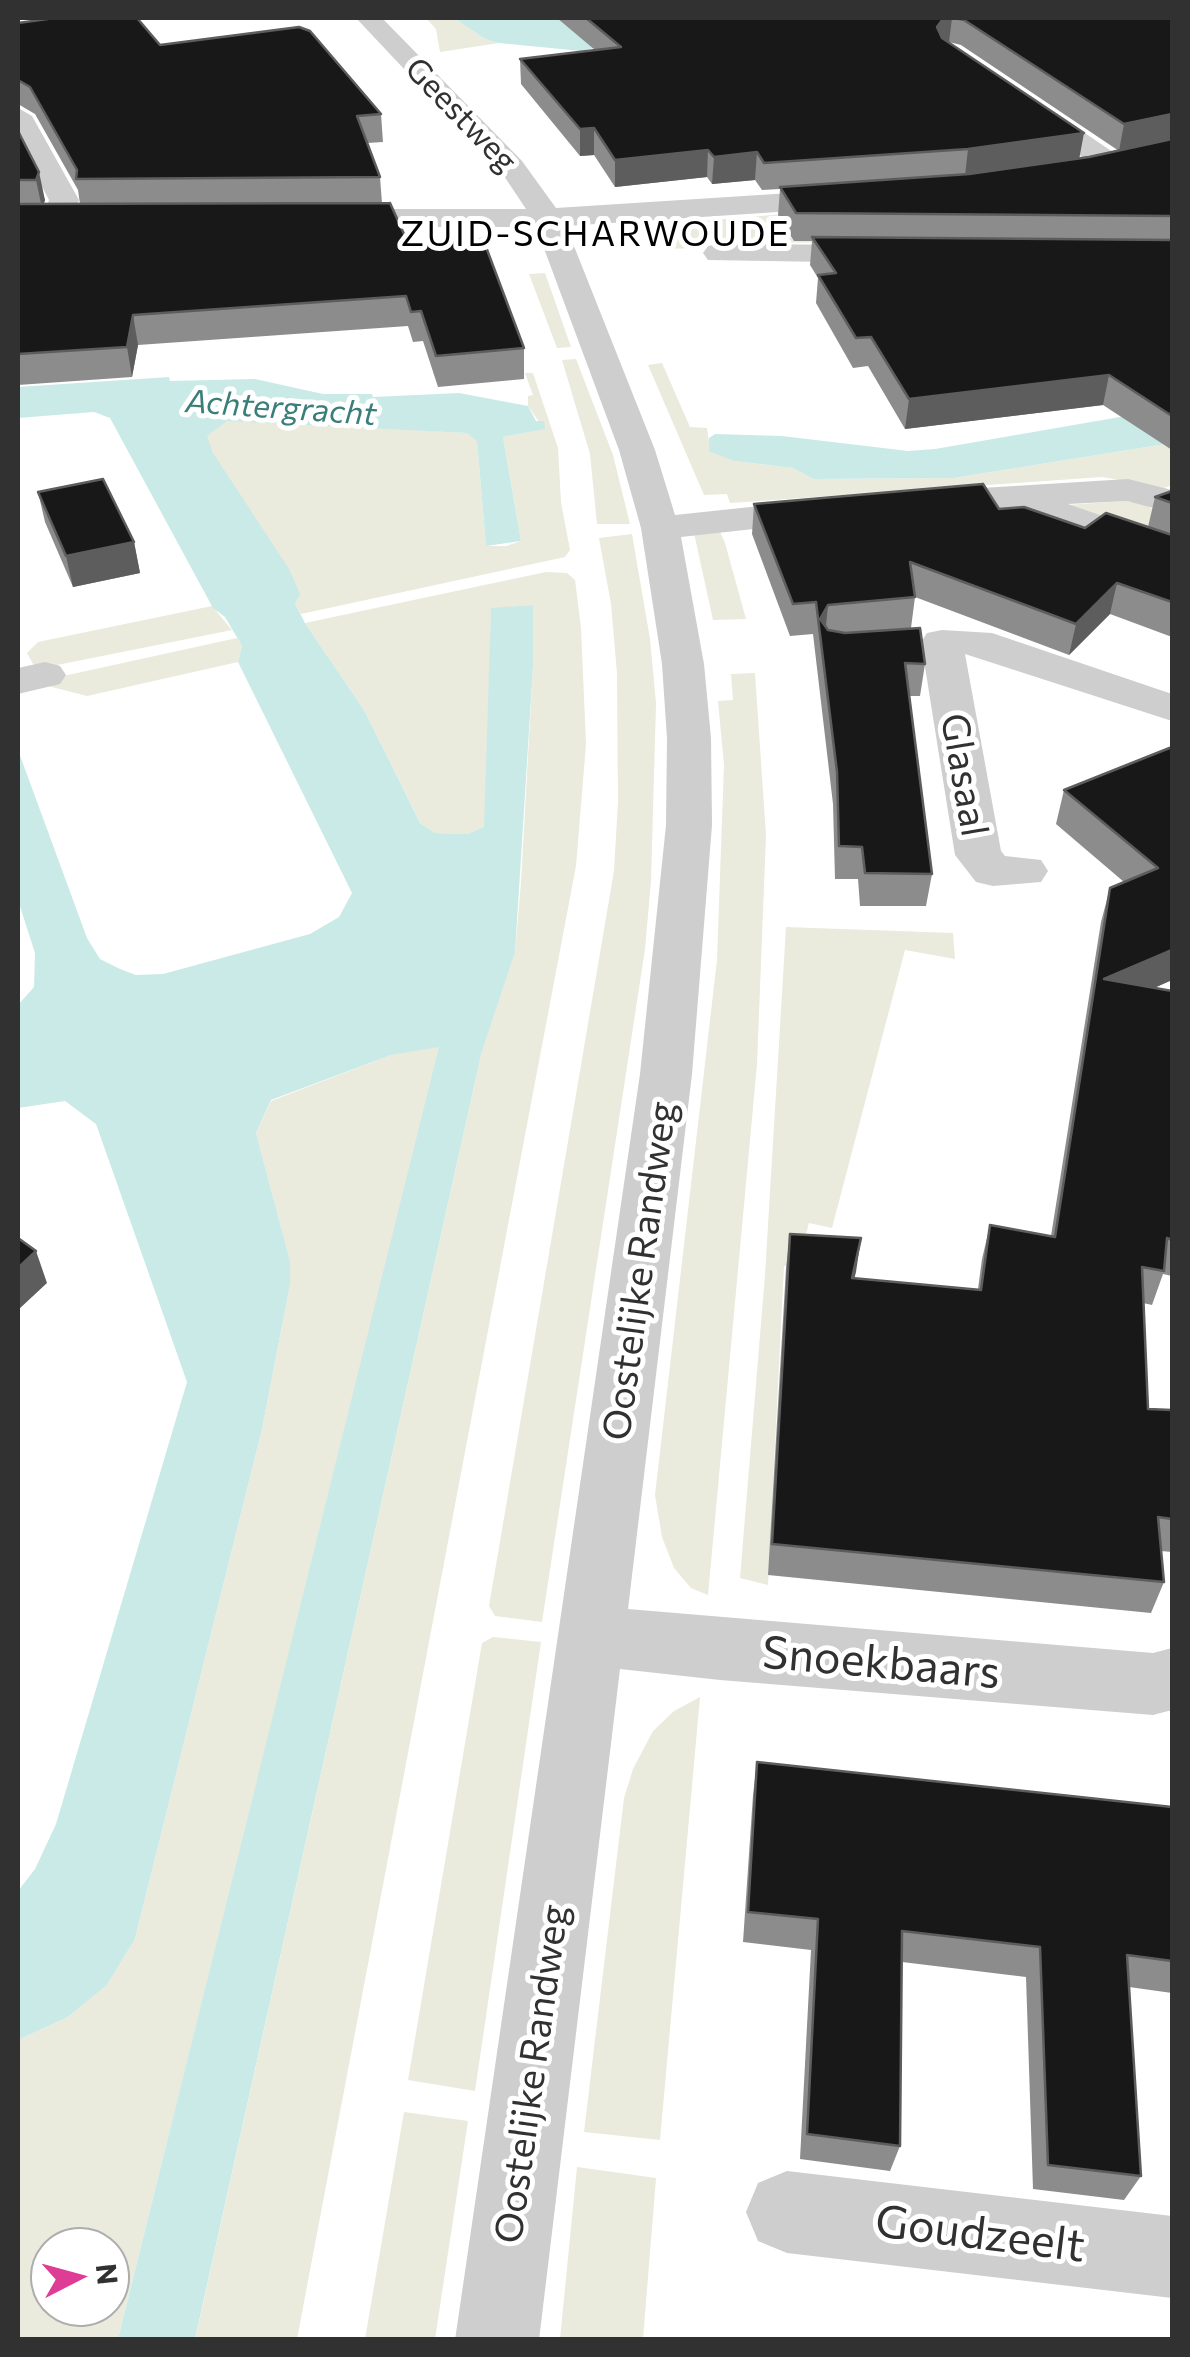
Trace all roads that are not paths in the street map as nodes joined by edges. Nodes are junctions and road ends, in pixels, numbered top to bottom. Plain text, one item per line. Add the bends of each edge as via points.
1 (368, 18) edge
2 (999, 88) edge
3 (18, 116) edge
4 (1082, 172) edge
5 (880, 196) edge
6 (548, 218) junction
7 (287, 219) edge
8 (90, 232) edge
9 (719, 253) dead end
10 (907, 254) edge
11 (1009, 496) junction
12 (1172, 502) edge
13 (660, 528) junction
14 (1172, 553) edge
15 (1172, 708) edge
16 (1024, 871) dead end
17 (590, 1636) junction
18 (1172, 1680) edge
19 (787, 2212) dead end
20 (1172, 2257) edge
21 (497, 2340) edge

1 - 6 street, Geestweg via 512,167
2 - 4 street via 1125,163
3 - 8 street via 64,200 41,229
5 - 6 street
6 - 7 street
6 - 13 street, Oostelijke Randweg via 638,450
9 - 10 street
11 - 12 street via 1128,490
11 - 13 street
11 - 14 street
13 - 17 street, Oostelijke Randweg via 683,664 690,825 666,1074
15 - 16 street, Glasaal via 976,642 925,643 978,855 993,871
17 - 18 street, Snoekbaars via 1153,1684
17 - 21 street, Oostelijke Randweg
19 - 20 street, Goudzeelt

